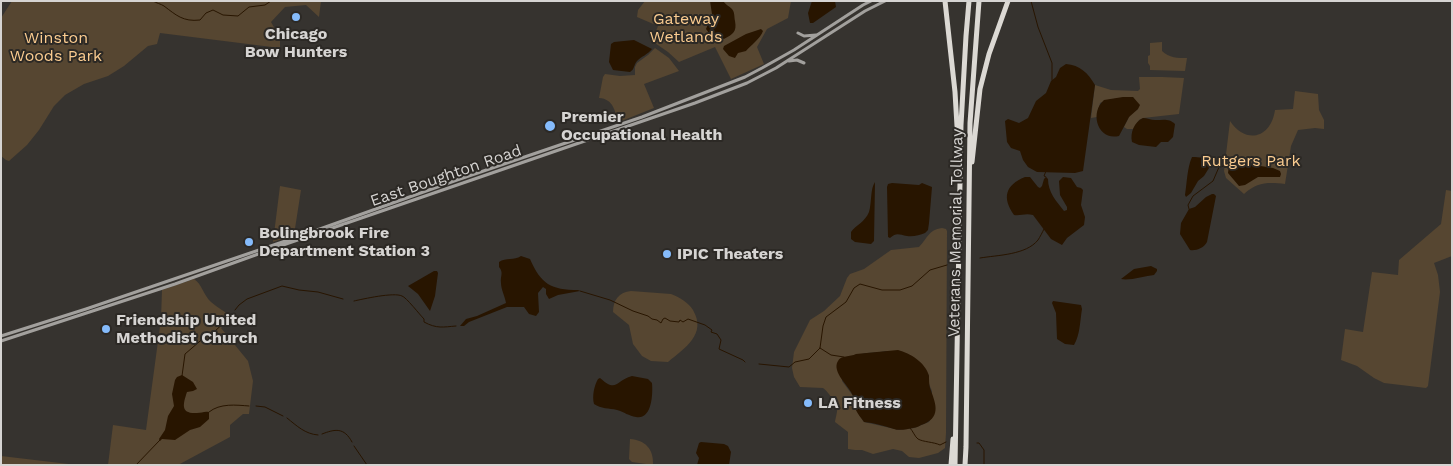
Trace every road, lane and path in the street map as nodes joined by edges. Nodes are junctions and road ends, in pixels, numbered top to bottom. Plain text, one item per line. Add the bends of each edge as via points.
1 (872, 1) edge
2 (885, 1) edge
3 (969, 1) edge
4 (978, 1) edge
5 (1008, 1) edge
6 (945, 2) edge
7 (798, 33) dead end
8 (816, 35) junction
9 (786, 62) junction
10 (804, 63) dead end
11 (960, 162) junction
12 (970, 175) junction
13 (1, 336) edge
14 (1, 341) edge
15 (956, 391) junction
16 (950, 465) edge
17 (955, 465) edge
18 (966, 465) edge

1 - 8 main road, East Boughton Road
2 - 9 main road, East Boughton Road
3 - 11 highway, Veterans Memorial Tollway
4 - 12 highway, Veterans Memorial Tollway
5 - 12 highway via 980,89
6 - 11 highway
7 - 8 main road
8 - 13 main road, East Boughton Road via 745,77 642,117 296,238
9 - 10 main road via 797,60
9 - 14 main road, East Boughton Road via 747,83 665,114
11 - 15 highway, Veterans Memorial Tollway
12 - 18 highway, Veterans Memorial Tollway
15 - 16 highway
15 - 17 highway, Veterans Memorial Tollway

